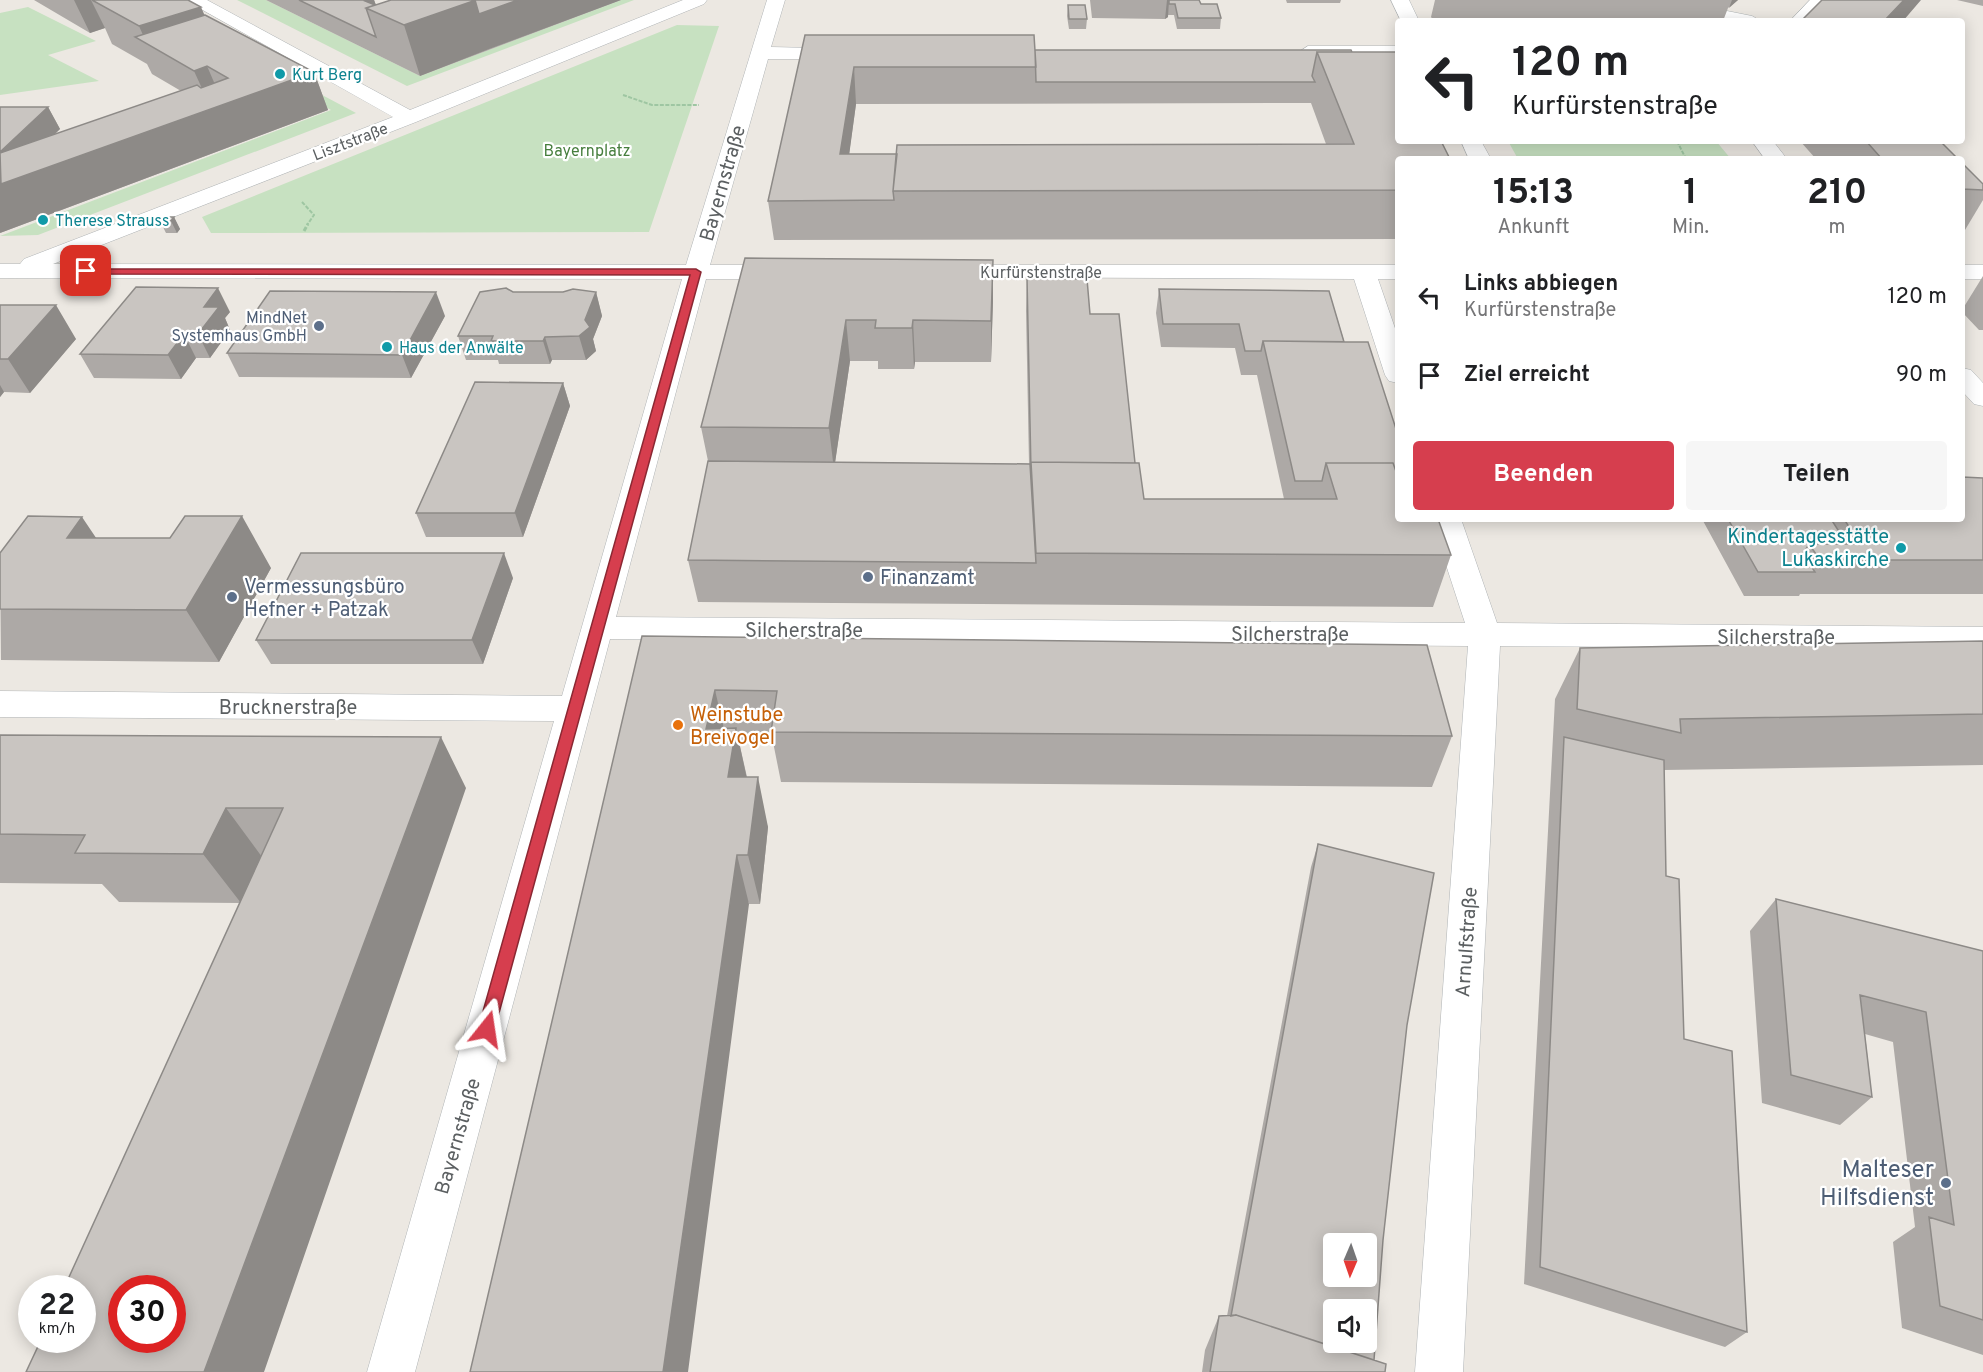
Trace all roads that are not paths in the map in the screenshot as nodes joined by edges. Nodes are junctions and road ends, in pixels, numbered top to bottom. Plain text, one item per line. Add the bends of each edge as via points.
1 (194, 0) edge
2 (698, 0) edge
3 (776, 0) edge
4 (1400, 0) edge
5 (1647, 0) edge
6 (1820, 0) edge
7 (1409, 18) edge
8 (1737, 18) edge
9 (1802, 18) edge
10 (1292, 52) edge
11 (1395, 52) edge
12 (760, 53) junction
13 (868, 53) edge
14 (410, 118) junction
15 (1764, 144) edge
16 (1774, 156) edge
17 (696, 272) junction
18 (813, 272) edge
19 (921, 272) edge
20 (1364, 272) junction
21 (1395, 272) edge
22 (1965, 272) edge
23 (1983, 272) edge
24 (5, 273) edge
25 (1395, 366) edge
26 (1965, 379) edge
27 (1983, 398) edge
28 (1447, 522) edge
29 (597, 628) junction
30 (1485, 635) junction
31 (1983, 638) edge
32 (0, 704) edge
33 (576, 709) junction
34 (391, 1372) edge
35 (1439, 1372) edge

1 - 14 street
2 - 14 street, Lisztstraße
3 - 12 street, Bayernstraße
4 - 7 street
5 - 8 lane
6 - 9 street
10 - 11 street
12 - 13 street
12 - 17 street, Bayernstraße
14 - 24 street, Lisztstraße
15 - 16 street
17 - 18 street
17 - 24 street
17 - 29 street, Bayernstraße
19 - 20 street, Kurfürstenstraße
20 - 21 street, Kurfürstenstraße
20 - 25 street
22 - 23 street
26 - 27 street
28 - 30 street, Arnulfstraße
29 - 30 street, Silcherstraße
29 - 33 street, Bayernstraße
30 - 31 street, Silcherstraße
30 - 35 street, Arnulfstraße
32 - 33 street, Brucknerstraße
33 - 34 street, Bayernstraße

